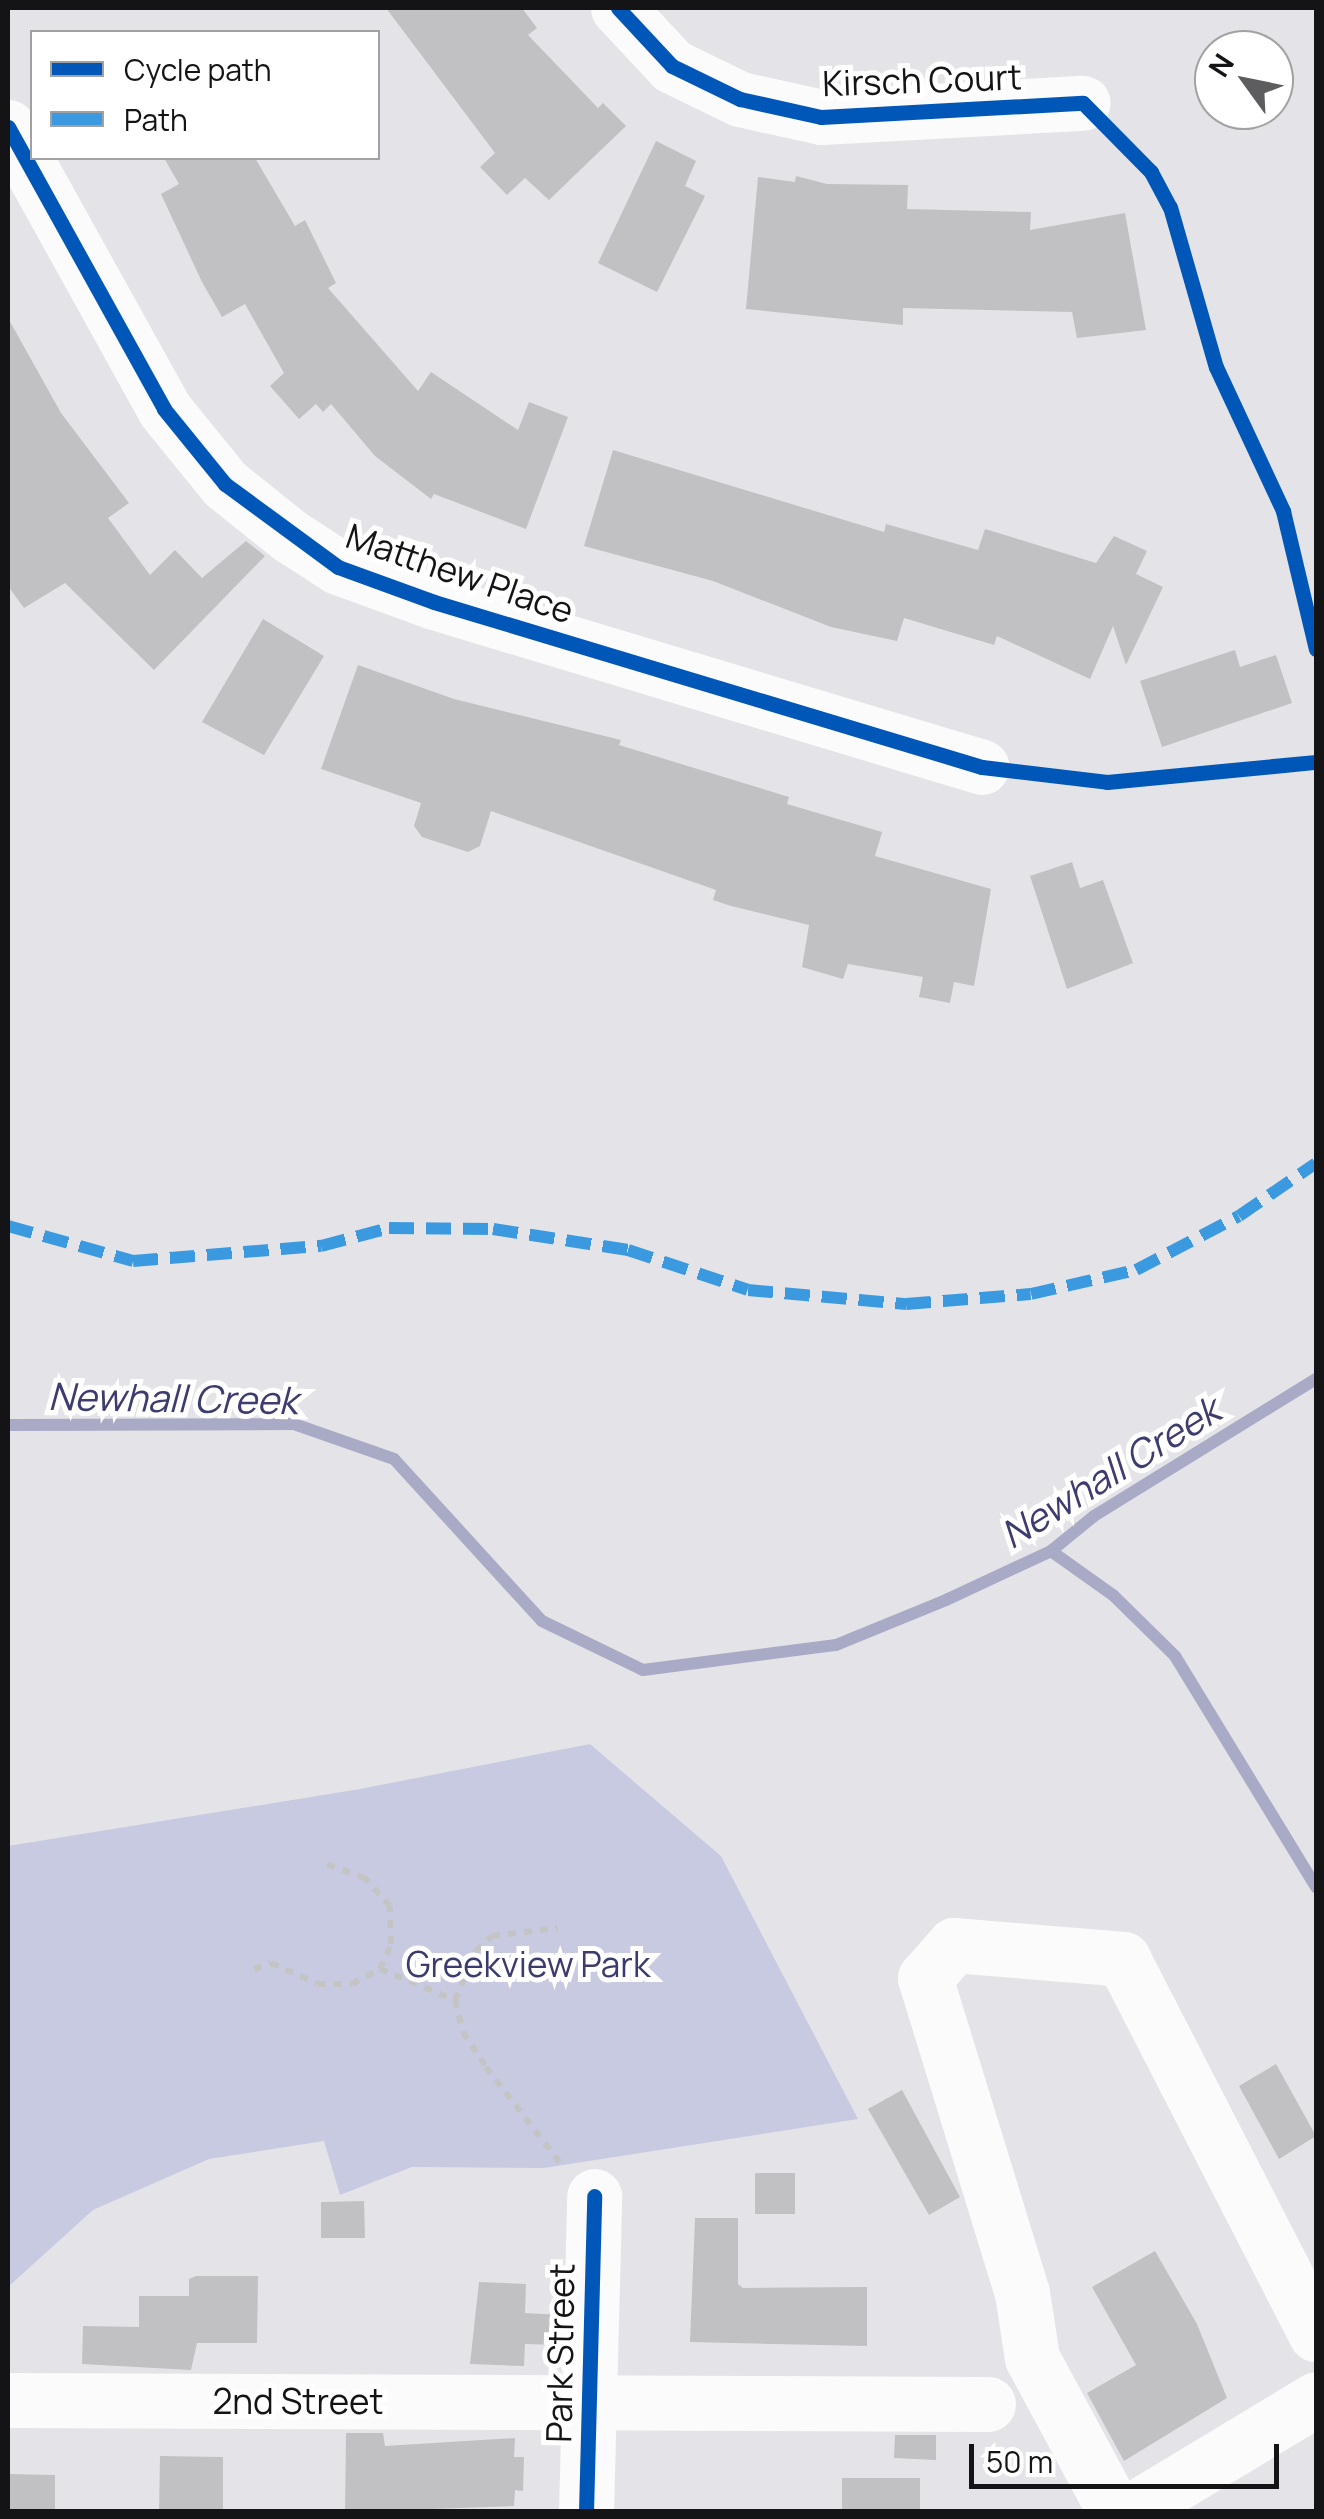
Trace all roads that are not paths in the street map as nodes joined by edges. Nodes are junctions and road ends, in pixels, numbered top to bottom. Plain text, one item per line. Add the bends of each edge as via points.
1 (618, 8) edge
2 (1083, 103) dead end
3 (8, 127) edge
4 (982, 767) dead end
5 (594, 2196) road end
6 (1316, 2334) edge
7 (1316, 2399) edge
8 (8, 2400) edge
9 (588, 2401) junction
10 (988, 2404) dead end
11 (586, 2512) edge
12 (1115, 2512) edge
13 (1130, 2512) edge

1 - 2 street, Kirsch Court via 672,66 740,99 821,117
3 - 4 street, Matthew Place via 164,408 225,484 290,536 338,567 434,602
5 - 9 street, Park Street
6 - 12 street via 1123,1960 954,1945 925,1978 1022,2292 1032,2358
7 - 13 street
8 - 9 street, 2nd Street
9 - 10 street, 2nd Street
9 - 11 street, Park Street

